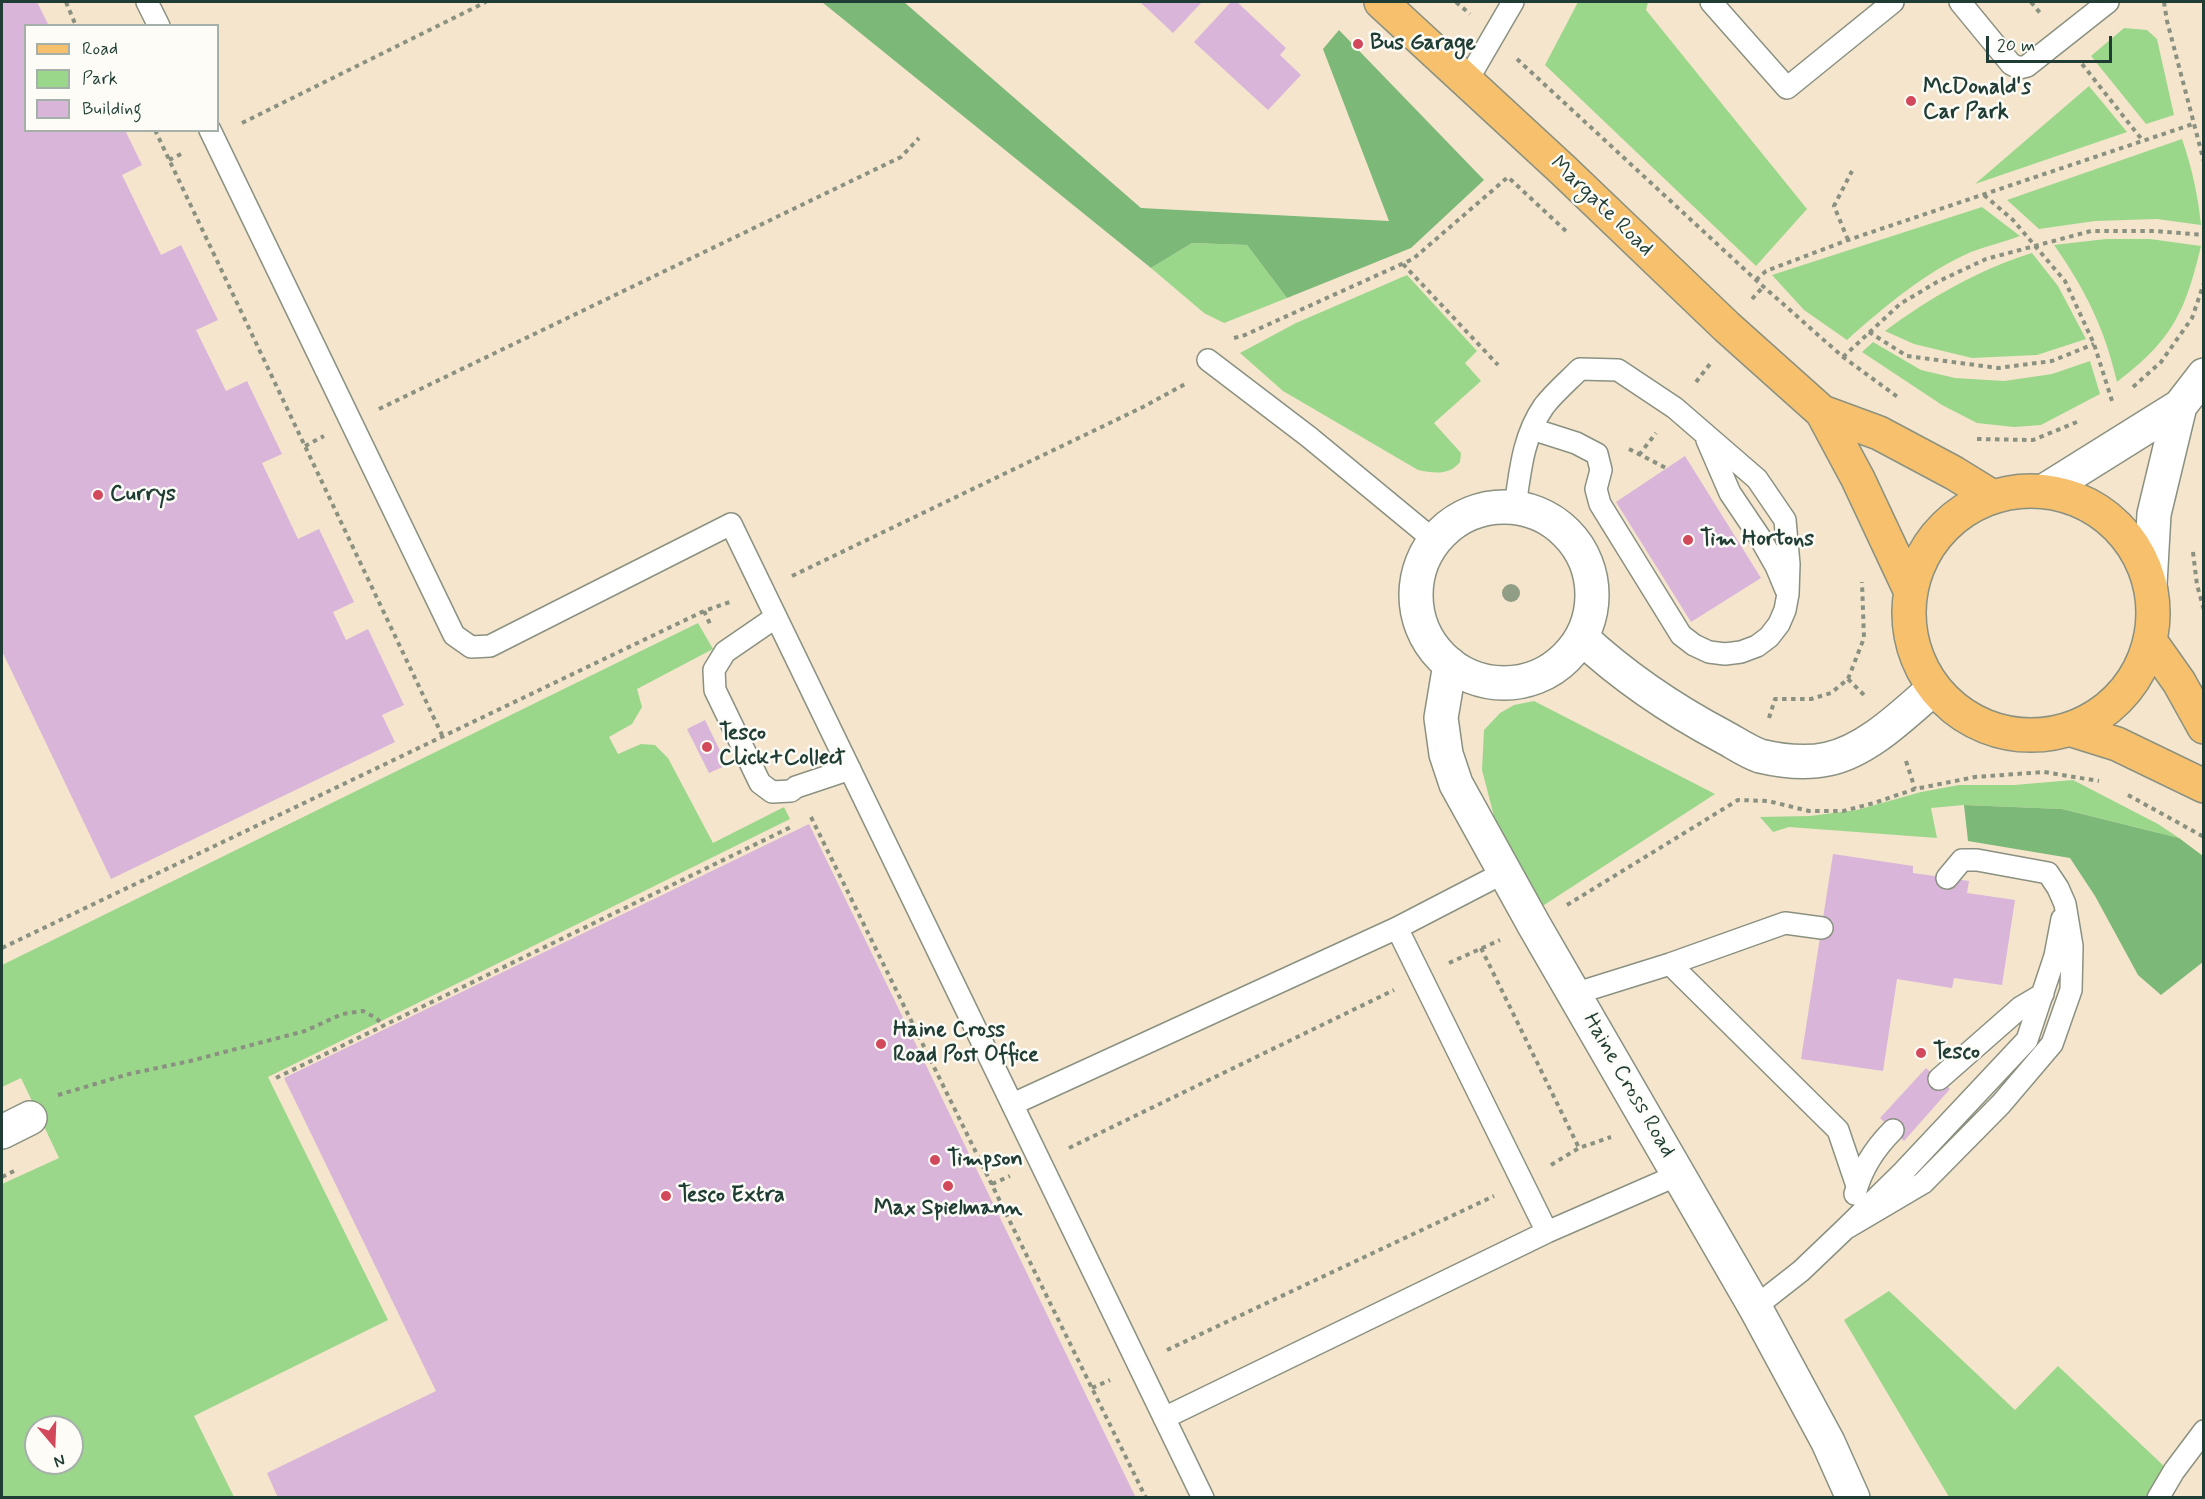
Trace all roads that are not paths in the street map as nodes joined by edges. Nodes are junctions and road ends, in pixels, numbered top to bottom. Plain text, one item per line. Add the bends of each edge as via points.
1 (147, 2) edge
2 (1381, 2) edge
3 (1513, 2) edge
4 (1712, 2) edge
5 (1893, 2) edge
6 (1960, 2) edge
7 (2108, 2) edge
8 (158, 24) edge
9 (1467, 81) junction
10 (212, 134) edge
11 (1208, 360) dead end
12 (2204, 375) edge
13 (2180, 406) junction
14 (1822, 412) junction
15 (1533, 429) junction
16 (1704, 434) junction
17 (2044, 491) junction
18 (1993, 497) junction
19 (1515, 507) junction
20 (1435, 541) junction
21 (2150, 584) junction
22 (1911, 592) junction
23 (1788, 594) junction
24 (776, 617) junction
25 (1582, 638) junction
26 (2150, 641) junction
27 (1450, 664) junction
28 (1933, 689) junction
29 (2204, 727) edge
30 (2069, 729) junction
31 (850, 769) junction
32 (2204, 786) edge
33 (1505, 872) junction
34 (1947, 878) dead end
35 (2065, 904) junction
36 (1397, 928) junction
37 (1822, 928) dead end
38 (1670, 964) junction
39 (1574, 994) junction
40 (2043, 994) junction
41 (1939, 1079) dead end
42 (1012, 1104) junction
43 (1893, 1130) dead end
44 (1680, 1174) junction
45 (1857, 1186) junction
46 (1845, 1229) junction
47 (1547, 1232) junction
48 (1755, 1307) junction
49 (1164, 1418) junction
50 (2204, 1431) edge
51 (1203, 1497) edge
52 (1853, 1497) edge
53 (2158, 1497) edge

1 - 8 lane
2 - 9 main road, Margate Road
3 - 9 lane
4 - 5 lane via 1787,88
6 - 7 lane via 2019,68 2027,66
9 - 14 main road, Margate Road
10 - 24 lane via 454,635 471,647 490,646 731,524
11 - 20 lane
12 - 13 street
13 - 17 street
13 - 21 street via 2154,514
14 - 18 main road, Margate Road via 1880,433
14 - 22 main road, Margate Road via 1858,478
15 - 16 lane via 1544,406 1580,369 1618,370 1675,408
15 - 19 lane via 1523,450
15 - 23 lane via 1597,454 1601,470 1596,489 1600,504 1681,635 1694,645 1725,654 1757,646 1779,624
16 - 23 lane via 1730,494 1759,536
16 - 23 lane via 1757,479 1785,520
17 - 18 main road, Margate Road via 2018,491
17 - 21 main road, Margate Road via 2073,498 2105,516 2132,544
18 - 22 main road, Margate Road via 1952,521 1929,546
19 - 20 street via 1485,508 1457,520
19 - 25 street via 1544,516 1568,534 1586,559 1593,588 1591,613
20 - 27 street via 1423,560 1417,582 1417,605 1422,628
21 - 26 main road, Margate Road via 2154,610
22 - 28 main road, Margate Road via 1913,644
24 - 31 lane
24 - 31 lane via 724,652 714,670 715,690 760,783 772,792 791,791
25 - 27 street via 1567,658 1546,673 1522,681 1497,683 1472,677
25 - 28 street via 1606,660 1687,717 1758,755 1791,762 1828,759 1854,749 1893,724
26 - 29 main road via 2180,682
26 - 30 main road, Margate Road via 2134,679 2107,708
27 - 33 street, Haine Cross Road via 1441,718 1446,754 1456,784
28 - 30 main road, Margate Road via 1971,719 1999,730 2033,735
30 - 32 main road, Margate Road via 2116,744
31 - 42 lane
33 - 36 lane
33 - 39 street, Haine Cross Road
34 - 35 lane via 1962,860 2048,873
35 - 40 lane
35 - 46 lane via 2072,946 2071,990 2052,1044 2001,1104 1923,1183
36 - 42 lane
36 - 47 lane
37 - 38 lane via 1785,923
38 - 39 lane
38 - 45 lane via 1838,1130
39 - 44 street, Haine Cross Road
40 - 41 lane via 2021,1007
40 - 46 lane via 2027,1040
42 - 49 lane
43 - 45 lane via 1878,1145
44 - 47 lane
44 - 48 street, Haine Cross Road
45 - 46 lane
46 - 48 lane
47 - 49 lane
48 - 52 street, Haine Cross Road
49 - 51 lane
50 - 53 lane

